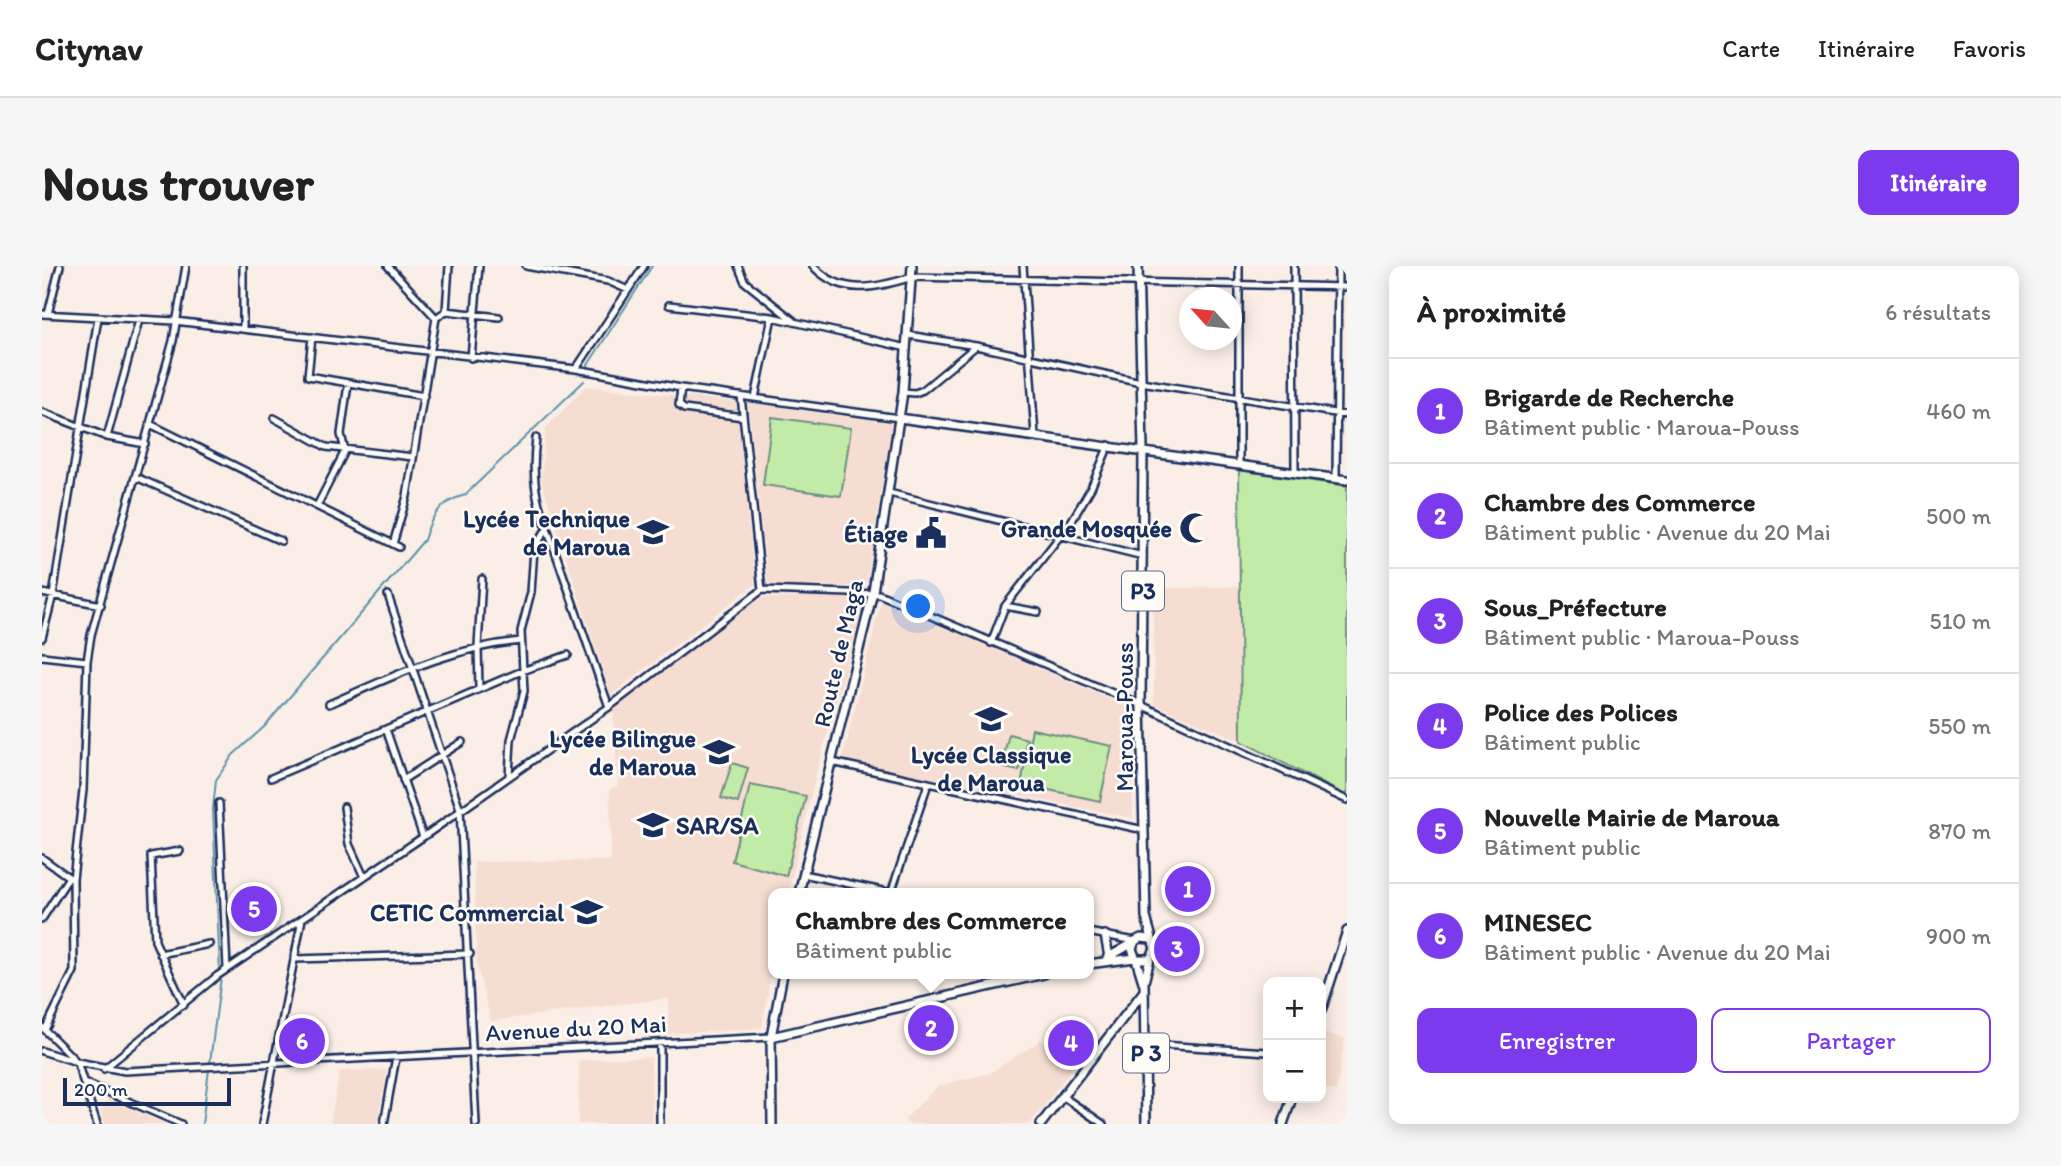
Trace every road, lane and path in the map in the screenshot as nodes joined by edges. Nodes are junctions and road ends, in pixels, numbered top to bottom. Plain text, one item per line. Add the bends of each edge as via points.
1 (60, 266) edge
2 (186, 266) edge
3 (243, 266) edge
4 (388, 266) edge
5 (449, 266) edge
6 (479, 266) edge
7 (526, 266) edge
8 (644, 266) edge
9 (738, 266) edge
10 (813, 266) edge
11 (912, 266) edge
12 (1023, 266) edge
13 (1138, 266) edge
14 (1239, 266) edge
15 (1294, 266) edge
16 (1338, 266) edge
17 (561, 269) edge
18 (912, 277) junction
19 (1024, 278) junction
20 (1139, 282) junction
21 (1239, 283) junction
22 (1294, 285) junction
23 (1338, 287) junction
24 (1347, 287) edge
25 (628, 290) junction
26 (668, 304) dead end
27 (446, 312) junction
28 (474, 313) junction
29 (45, 314) edge
30 (499, 317) dead end
31 (772, 317) junction
32 (98, 318) junction
33 (436, 318) junction
34 (139, 320) junction
35 (175, 321) junction
36 (795, 322) junction
37 (243, 329) junction
38 (908, 335) junction
39 (312, 337) junction
40 (976, 346) junction
41 (907, 348) junction
42 (433, 352) junction
43 (471, 358) junction
44 (1030, 358) junction
45 (576, 369) junction
46 (1141, 382) junction
47 (348, 384) junction
48 (681, 388) junction
49 (903, 392) junction
50 (424, 396) junction
51 (741, 396) junction
52 (1239, 397) junction
53 (755, 398) junction
54 (1295, 408) junction
55 (42, 412) edge
56 (1338, 413) junction
57 (1347, 415) edge
58 (743, 417) junction
59 (274, 418) dead end
60 (899, 418) junction
61 (150, 424) junction
62 (80, 426) junction
63 (1035, 435) junction
64 (107, 437) junction
65 (536, 438) dead end
66 (145, 444) junction
67 (1109, 445) junction
68 (1143, 449) junction
69 (345, 451) junction
70 (413, 457) junction
71 (1240, 464) junction
72 (1295, 472) junction
73 (136, 477) junction
74 (1336, 478) junction
75 (1347, 480) edge
76 (889, 493) junction
77 (317, 506) junction
78 (547, 528) junction
79 (1060, 536) junction
80 (281, 541) dead end
81 (1143, 556) junction
82 (482, 579) dead end
83 (762, 590) junction
84 (42, 593) edge
85 (873, 593) junction
86 (53, 595) junction
87 (388, 595) dead end
88 (101, 605) junction
89 (1005, 606) junction
90 (1038, 612) dead end
91 (42, 638) edge
92 (521, 641) junction
93 (991, 643) junction
94 (478, 646) junction
95 (568, 655) dead end
96 (42, 656) edge
97 (87, 661) junction
98 (413, 667) junction
99 (522, 671) junction
100 (480, 689) junction
101 (329, 704) dead end
102 (1141, 705) junction
103 (608, 707) junction
104 (428, 711) junction
105 (386, 729) junction
106 (462, 742) dead end
107 (443, 755) junction
108 (832, 762) junction
109 (509, 776) junction
110 (271, 778) dead end
111 (403, 780) junction
112 (928, 784) junction
113 (1347, 800) edge
114 (219, 803) dead end
115 (344, 807) dead end
116 (460, 809) junction
117 (1144, 830) junction
118 (423, 837) junction
119 (180, 851) dead end
120 (42, 858) edge
121 (803, 874) junction
122 (364, 877) junction
123 (71, 878) junction
124 (800, 888) edge
125 (869, 888) edge
126 (894, 888) edge
127 (1146, 917) junction
128 (42, 919) edge
129 (302, 919) junction
130 (1347, 931) edge
131 (1094, 933) edge
132 (1105, 935) junction
133 (1150, 939) junction
134 (1136, 941) junction
135 (209, 944) dead end
136 (160, 954) junction
137 (470, 954) junction
138 (295, 959) junction
139 (1106, 959) junction
140 (1136, 959) junction
141 (1150, 959) junction
142 (1094, 962) edge
143 (226, 969) junction
144 (782, 979) edge
145 (1022, 979) edge
146 (1143, 982) junction
147 (1144, 991) junction
148 (1326, 996) edge
149 (184, 1005) junction
150 (43, 1028) edge
151 (771, 1037) junction
152 (660, 1043) junction
153 (1146, 1044) junction
154 (42, 1051) edge
155 (1263, 1052) edge
156 (473, 1053) junction
157 (396, 1057) junction
158 (77, 1062) junction
159 (275, 1063) junction
160 (104, 1069) junction
161 (84, 1082) junction
162 (1062, 1096) junction
163 (1290, 1103) edge
164 (97, 1124) edge
165 (181, 1124) edge
166 (262, 1124) edge
167 (384, 1124) edge
168 (476, 1124) edge
169 (660, 1124) edge
170 (772, 1124) edge
171 (1041, 1124) edge
172 (1103, 1124) edge
173 (1146, 1124) edge
174 (1283, 1124) edge

1 - 29 street
2 - 35 street
3 - 37 street
4 - 33 street
5 - 27 street
6 - 28 street
7 - 17 street
8 - 25 street
9 - 36 street via 745,282
10 - 18 street via 840,285 863,289
11 - 18 main road, Route de Maga
12 - 19 street
13 - 20 main road, Maroua-Pouss / P3
14 - 21 street
15 - 22 street
16 - 23 street
17 - 25 street
18 - 19 street
18 - 38 main road, Route de Maga
19 - 20 street
19 - 44 street
20 - 21 street
20 - 46 main road, Maroua-Pouss / P3
21 - 22 street
21 - 52 street
22 - 23 street
22 - 54 street
23 - 24 street
23 - 56 street
25 - 45 street
26 - 31 street
27 - 28 street
27 - 33 street
28 - 30 street
28 - 43 street
29 - 32 street
31 - 36 street
31 - 53 street
32 - 34 street
32 - 62 street
33 - 42 street
34 - 35 street
34 - 64 street
35 - 37 street
35 - 61 street
36 - 41 street
37 - 39 street
38 - 40 street
38 - 41 main road, Route de Maga
39 - 42 street
39 - 47 street via 307,375
40 - 44 street
40 - 49 street via 923,390
41 - 49 main road, Route de Maga
42 - 43 street
42 - 50 street
43 - 45 street
44 - 46 street
44 - 63 street
45 - 48 street
46 - 52 street
46 - 68 main road, Maroua-Pouss / P3
47 - 50 street
47 - 69 street via 341,434
48 - 51 street
48 - 58 street via 684,409
49 - 60 main road, Route de Maga
50 - 70 street
51 - 53 street
51 - 58 street
52 - 54 street
52 - 71 street
53 - 60 street
54 - 56 street
54 - 72 street
55 - 62 street
56 - 57 street
56 - 74 street
58 - 83 street
59 - 69 street via 326,447
60 - 63 main road
60 - 76 main road, Route de Maga
61 - 66 street
61 - 77 street
62 - 64 street
62 - 86 street
63 - 67 main road
64 - 66 street
65 - 78 street via 534,476
66 - 73 street
67 - 68 main road
67 - 79 street via 1091,488
68 - 71 main road
68 - 81 main road, Maroua-Pouss / P3
69 - 70 street
69 - 77 street
70 - 77 street via 396,546
71 - 72 main road
72 - 74 main road
73 - 80 street
73 - 88 street
74 - 75 main road
76 - 79 street
76 - 85 main road, Route de Maga
78 - 92 street via 534,549 533,584
78 - 103 street
79 - 81 street
79 - 89 street
81 - 102 main road, Maroua-Pouss / P3
82 - 94 street
83 - 85 street
83 - 103 street
84 - 86 street
85 - 93 street
85 - 108 main road, Route de Maga
86 - 88 street
86 - 91 street
87 - 98 street
88 - 97 street
89 - 90 street
89 - 93 street
92 - 94 street
92 - 99 street
93 - 102 street
94 - 98 street
94 - 100 street
95 - 99 street
96 - 97 street
97 - 123 street via 83,790
98 - 101 street
98 - 104 street
99 - 100 street
99 - 109 street via 523,696 512,736
100 - 104 street
102 - 113 street
102 - 117 main road, Maroua-Pouss / P3
103 - 109 street
104 - 105 street
104 - 107 street
105 - 110 street
105 - 111 street
106 - 107 street
107 - 111 street
107 - 116 street
108 - 112 street
108 - 121 main road, Route de Maga
109 - 116 street
111 - 118 street
112 - 117 street
112 - 126 street
114 - 143 street
115 - 122 street via 348,844
116 - 118 street
116 - 137 street
117 - 127 main road, Maroua-Pouss / P3
118 - 122 street
119 - 136 street via 153,853 150,859 152,926
120 - 123 street
121 - 124 main road, Route de Maga
121 - 125 street
122 - 129 street
123 - 128 street
123 - 150 street via 74,971
127 - 133 main road
127 - 134 main road
129 - 138 street
129 - 143 street
130 - 148 main road
131 - 132 street
132 - 134 street
132 - 139 main road
133 - 134 main road
133 - 141 main road via 1155,949
134 - 139 main road
134 - 140 main road via 1132,949
135 - 136 street
136 - 149 street
137 - 138 street
137 - 156 street
138 - 159 street
139 - 140 main road
139 - 142 main road
140 - 141 main road
140 - 146 main road, P 3
141 - 146 main road, P 3
143 - 149 street
144 - 151 main road
145 - 151 main road, Avenue du 20 Mai
146 - 147 main road, P 3
147 - 153 main road, P 3
147 - 162 main road
149 - 160 street
150 - 158 street
151 - 152 street, Avenue du 20 Mai
151 - 170 main road
152 - 156 street, Avenue du 20 Mai
152 - 169 street
153 - 155 street
153 - 173 main road, P 3
154 - 158 street, Avenue du 20 Mai
156 - 157 street, Avenue du 20 Mai
156 - 168 street
157 - 159 street, Avenue du 20 Mai
157 - 167 street
158 - 160 street, Avenue du 20 Mai
158 - 161 street
159 - 160 street, Avenue du 20 Mai
159 - 166 street
161 - 164 street
161 - 165 street
162 - 171 main road
162 - 172 street
163 - 174 main road

